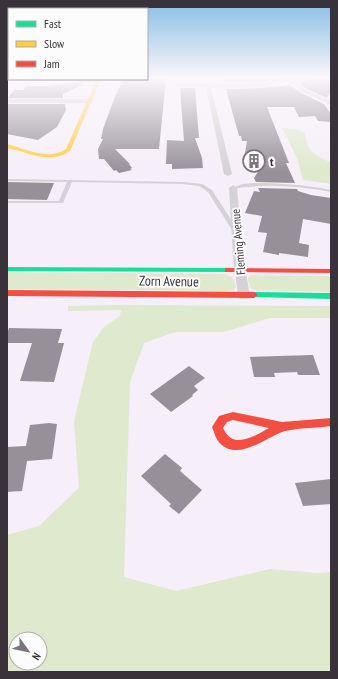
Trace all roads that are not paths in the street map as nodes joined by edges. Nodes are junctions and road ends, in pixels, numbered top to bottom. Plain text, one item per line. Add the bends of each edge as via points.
1 (87, 109) edge
2 (213, 109) edge
3 (7, 146) edge
4 (228, 174) dead end
5 (7, 180) edge
6 (70, 181) junction
7 (233, 188) joint
8 (331, 191) edge
9 (7, 202) edge
10 (238, 236) junction
11 (7, 269) edge
12 (239, 271) junction
13 (331, 271) edge
14 (7, 293) edge
15 (244, 296) junction
16 (331, 296) edge
17 (331, 422) edge
18 (282, 426) junction

1 - 3 main road via 68,150 59,157
2 - 4 street
5 - 6 lane
6 - 9 lane via 61,202
6 - 10 lane via 200,185 210,191
7 - 8 lane via 246,184
7 - 10 street, Fleming Avenue
10 - 12 street, Fleming Avenue
11 - 12 main road, Zorn Avenue
12 - 13 main road, Zorn Avenue
12 - 15 street, Fleming Avenue
14 - 15 main road, Zorn Avenue
15 - 16 main road, Zorn Avenue
17 - 18 main road
18 - 18 main road via 233,416 223,419 217,427 218,434 225,441 243,445

